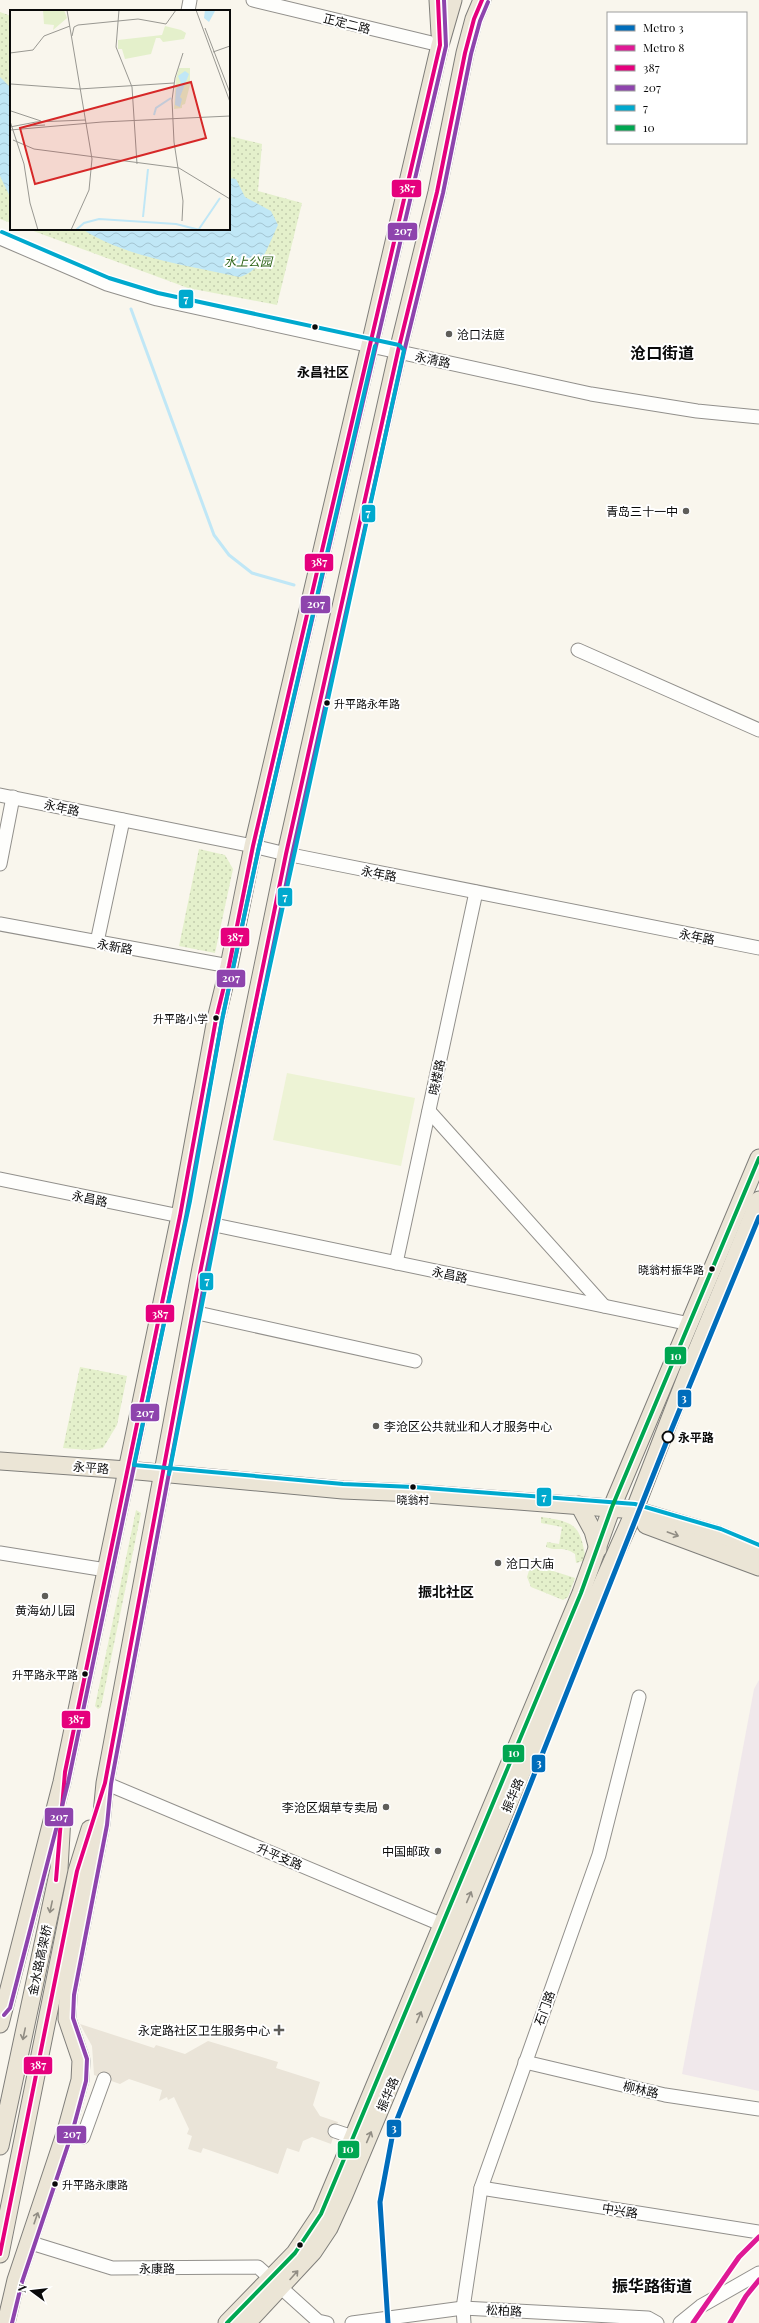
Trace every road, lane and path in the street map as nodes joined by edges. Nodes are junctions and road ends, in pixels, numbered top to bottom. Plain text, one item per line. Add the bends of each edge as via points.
1 (190, 0) edge
2 (253, 0) edge
3 (438, 0) edge
4 (453, 0) edge
5 (472, 0) edge
6 (482, 0) edge
7 (188, 10) edge
8 (474, 19) junction
9 (440, 45) junction
10 (0, 238) edge
11 (369, 345) junction
12 (398, 351) junction
13 (759, 417) edge
14 (578, 650) dead end
15 (759, 730) edge
16 (0, 795) edge
17 (13, 797) junction
18 (123, 820) junction
19 (253, 846) junction
20 (286, 854) junction
21 (0, 864) edge
22 (476, 892) junction
23 (0, 924) edge
24 (97, 942) junction
25 (759, 948) edge
26 (230, 966) junction
27 (429, 1111) junction
28 (759, 1158) edge
29 (0, 1179) edge
30 (759, 1200) edge
31 (180, 1216) junction
32 (210, 1224) junction
33 (396, 1263) junction
34 (604, 1306) junction
35 (193, 1312) junction
36 (690, 1324) junction
37 (415, 1361) dead end
38 (0, 1461) edge
39 (127, 1470) junction
40 (163, 1474) junction
41 (579, 1505) junction
42 (612, 1508) junction
43 (633, 1515) junction
44 (598, 1549) junction
45 (759, 1552) edge
46 (0, 1553) edge
47 (759, 1567) edge
48 (106, 1570) junction
49 (639, 1696) dead end
50 (64, 1772) junction
51 (105, 1783) junction
52 (449, 1928) junction
53 (2, 2009) edge
54 (0, 2024) edge
55 (524, 2062) junction
56 (104, 2079) dead end
57 (759, 2109) edge
58 (335, 2131) dead end
59 (83, 2137) dead end
60 (353, 2137) junction
61 (0, 2146) edge
62 (481, 2188) junction
63 (759, 2232) edge
64 (28, 2242) junction
65 (0, 2254) edge
66 (759, 2273) edge
67 (277, 2283) junction
68 (463, 2308) junction
69 (6, 2323) edge
70 (228, 2323) edge
71 (247, 2323) edge
72 (327, 2323) edge
73 (352, 2323) edge
74 (464, 2323) edge
75 (657, 2323) edge
76 (680, 2323) edge

1 - 7 street
2 - 9 street, 正定二路
3 - 9 main road
4 - 9 main road
5 - 8 main road
6 - 8 main road
8 - 12 main road via 437,192
9 - 11 main road
10 - 11 street, 永清路 via 107,284 157,299
11 - 12 street, 永清路
11 - 19 main road
12 - 13 street, 永清路 via 591,394 697,411
12 - 20 main road
14 - 15 street
16 - 17 street, 永年路
17 - 18 street, 永年路
17 - 21 street
18 - 19 street, 永年路
18 - 24 street
19 - 20 street, 永年路
19 - 26 main road
20 - 22 street, 永年路
20 - 32 main road
22 - 25 street, 永年路
22 - 27 street, 晓楼路
23 - 24 street, 永新路
24 - 26 street, 永新路
26 - 31 main road via 216,1019
27 - 33 street, 晓楼路
27 - 34 street
28 - 36 main road, 振华路
29 - 31 street, 永昌路
30 - 43 main road, 振华路 via 690,1367
31 - 39 main road
32 - 33 street, 永昌路
32 - 35 main road
33 - 34 street, 永昌路
34 - 36 street, 永昌路
35 - 37 street
35 - 40 main road
36 - 42 main road, 振华路
38 - 39 main road, 永平路
39 - 40 main road, 永平路
39 - 48 main road
40 - 41 main road, 永平路 via 343,1490
40 - 51 main road
41 - 42 main road, 永平路
41 - 44 main road via 593,1531
42 - 43 main road, 永平路
42 - 44 main road, 振华路
43 - 45 main road, 永平路 via 719,1535
43 -> 47 main road, 永平路
52 -> 43 main road, 振华路
44 - 52 main road, 振华路
46 - 48 street
48 - 50 main road
49 - 55 street, 石门路 via 599,1855
50 - 53 main road
50 -> 61 main road, 金水路高架桥 via 59,1869
51 - 52 street, 升平支路
64 -> 51 main road via 66,2131 80,2080 81,2060 69,2028 66,2008 101,1824
51 - 65 main road, 金水路高架桥 via 77,1871
52 - 60 main road, 振华路
67 -> 52 main road, 振华路 via 313,2252 329,2228
53 - 54 main road
55 - 57 street, 柳林路 via 665,2095
55 - 62 street, 石门路
56 - 59 street
58 - 60 street
60 - 67 main road, 振华路 via 321,2214
62 - 63 street, 中兴路
62 - 68 street, 石门路
64 - 67 street, 永康路 via 112,2268 250,2266 263,2269
64 - 69 main road
66 - 76 street via 701,2306
67 - 70 main road, 振华路
67 - 71 main road, 振华路
67 - 72 street via 318,2321
68 - 73 street, 松柏路
68 - 74 street, 石门路
68 - 75 street, 松柏路 via 648,2318

